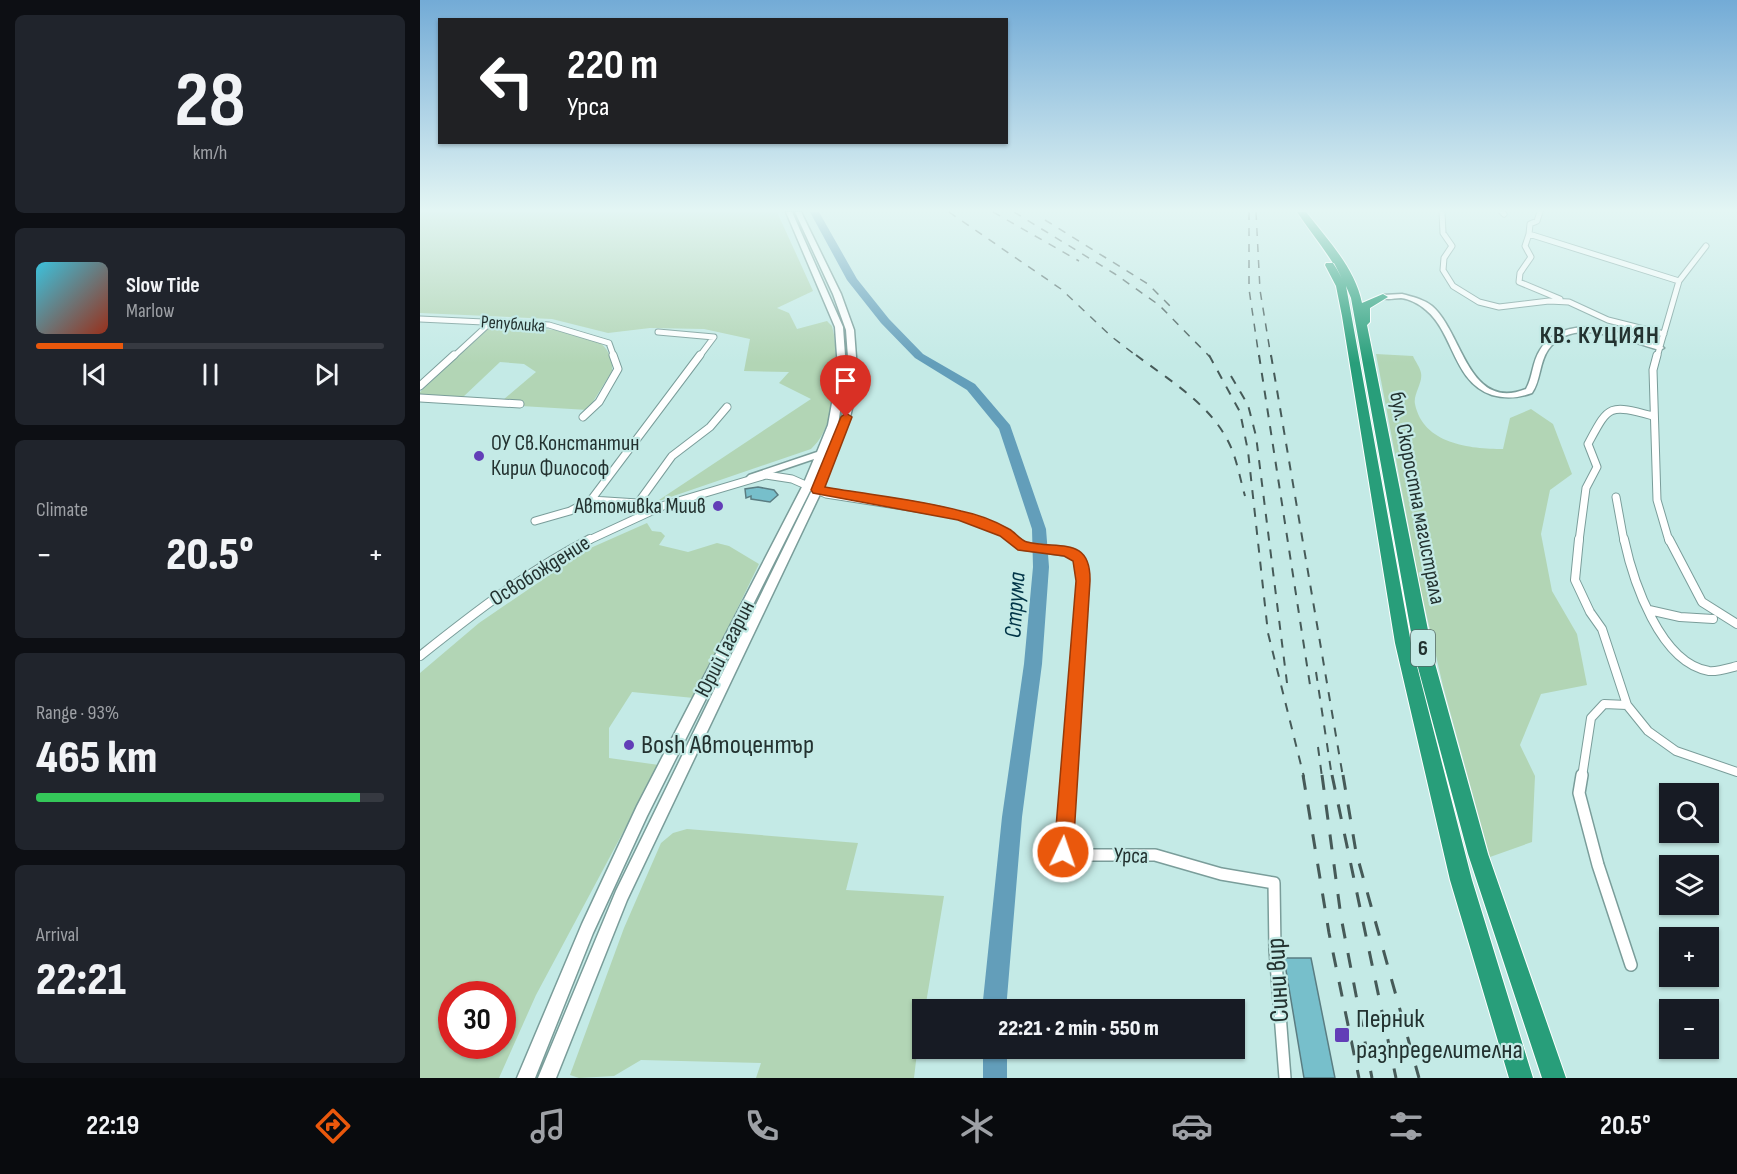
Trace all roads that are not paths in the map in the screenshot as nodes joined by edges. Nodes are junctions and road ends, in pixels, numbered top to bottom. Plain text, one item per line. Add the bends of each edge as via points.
1 (811, 262) edge
2 (822, 262) edge
3 (1329, 262) edge
4 (1338, 262) edge
5 (1444, 262) edge
6 (1527, 262) edge
7 (1619, 262) edge
8 (1693, 262) edge
9 (1346, 272) junction
10 (1679, 281) junction
11 (1383, 297) junction
12 (1569, 302) junction
13 (420, 319) edge
14 (491, 322) junction
15 (658, 332) dead end
16 (1664, 334) junction
17 (1365, 343) junction
18 (1660, 348) junction
19 (420, 386) edge
20 (420, 398) edge
21 (520, 404) dead end
22 (727, 407) dead end
23 (1653, 416) junction
24 (583, 417) dead end
25 (823, 453) junction
26 (752, 477) junction
27 (812, 488) junction
28 (1616, 497) dead end
29 (591, 500) junction
30 (638, 503) junction
31 (647, 511) junction
32 (535, 521) dead end
33 (1649, 610) junction
34 (1713, 619) dead end
35 (1737, 624) edge
36 (420, 656) edge
37 (1737, 666) edge
38 (1627, 705) junction
39 (1737, 772) edge
40 (1274, 883) joint
41 (1631, 965) dead end
42 (526, 1078) edge
43 (547, 1078) edge
44 (1285, 1078) edge
45 (1521, 1078) edge
46 (1554, 1078) edge

1 - 25 street, Юрий Гагарин via 839,327 842,370 838,406
2 - 27 street, Юрий Гагарин via 853,341 854,369 851,400
3 - 45 highway, бул. Скоростна магистрала / 6 via 1344,298 1403,643 1461,880
4 - 9 highway, бул. Скоростна магистрала / 6
5 - 12 street via 1443,270 1453,286 1465,295 1499,307
6 - 12 street via 1519,282
7 - 10 street
8 - 10 street
9 - 11 highway via 1362,294
9 - 17 highway, бул. Скоростна магистрала / 6
10 - 16 street
11 - 17 highway via 1365,306
11 - 18 street via 1405,296 1428,304 1471,378 1480,387 1498,394 1519,395 1529,391 1543,350 1572,330 1596,331
12 - 16 street via 1608,320
13 - 14 street, Република
14 - 19 street
14 - 24 street, Република via 549,326 609,343 618,369 599,402
15 - 29 street via 714,337
16 - 18 street
17 - 46 highway, бул. Скоростна магистрала / 6 via 1425,660 1478,854
18 - 23 street via 1653,370
20 - 21 street
22 - 30 street via 714,425 663,464
23 - 35 street via 1657,500 1670,544 1702,602
23 - 38 street via 1618,407 1601,418 1588,444 1597,467 1586,488 1579,526 1575,580 1602,629
25 - 26 street
25 - 27 street, Юрий Гагарин
26 - 27 street, Освобождение via 774,475
26 - 31 street, Освобождение
27 - 40 street, Урса via 960,515 1005,533 1023,546 1079,557 1084,571 1063,852 1155,855 1211,872
27 - 42 street, Юрий Гагарин via 612,875
27 - 43 street, Юрий Гагарин via 621,896
28 - 33 street via 1618,528 1626,557
29 - 30 street
29 - 32 street
30 - 31 street
31 - 36 street, Освобождение via 548,561
33 - 34 street
33 - 37 street via 1672,651 1684,661 1715,671
38 - 39 street via 1648,731 1676,751
38 - 41 street via 1604,704 1591,718 1579,793
40 - 44 street, Сини вир

